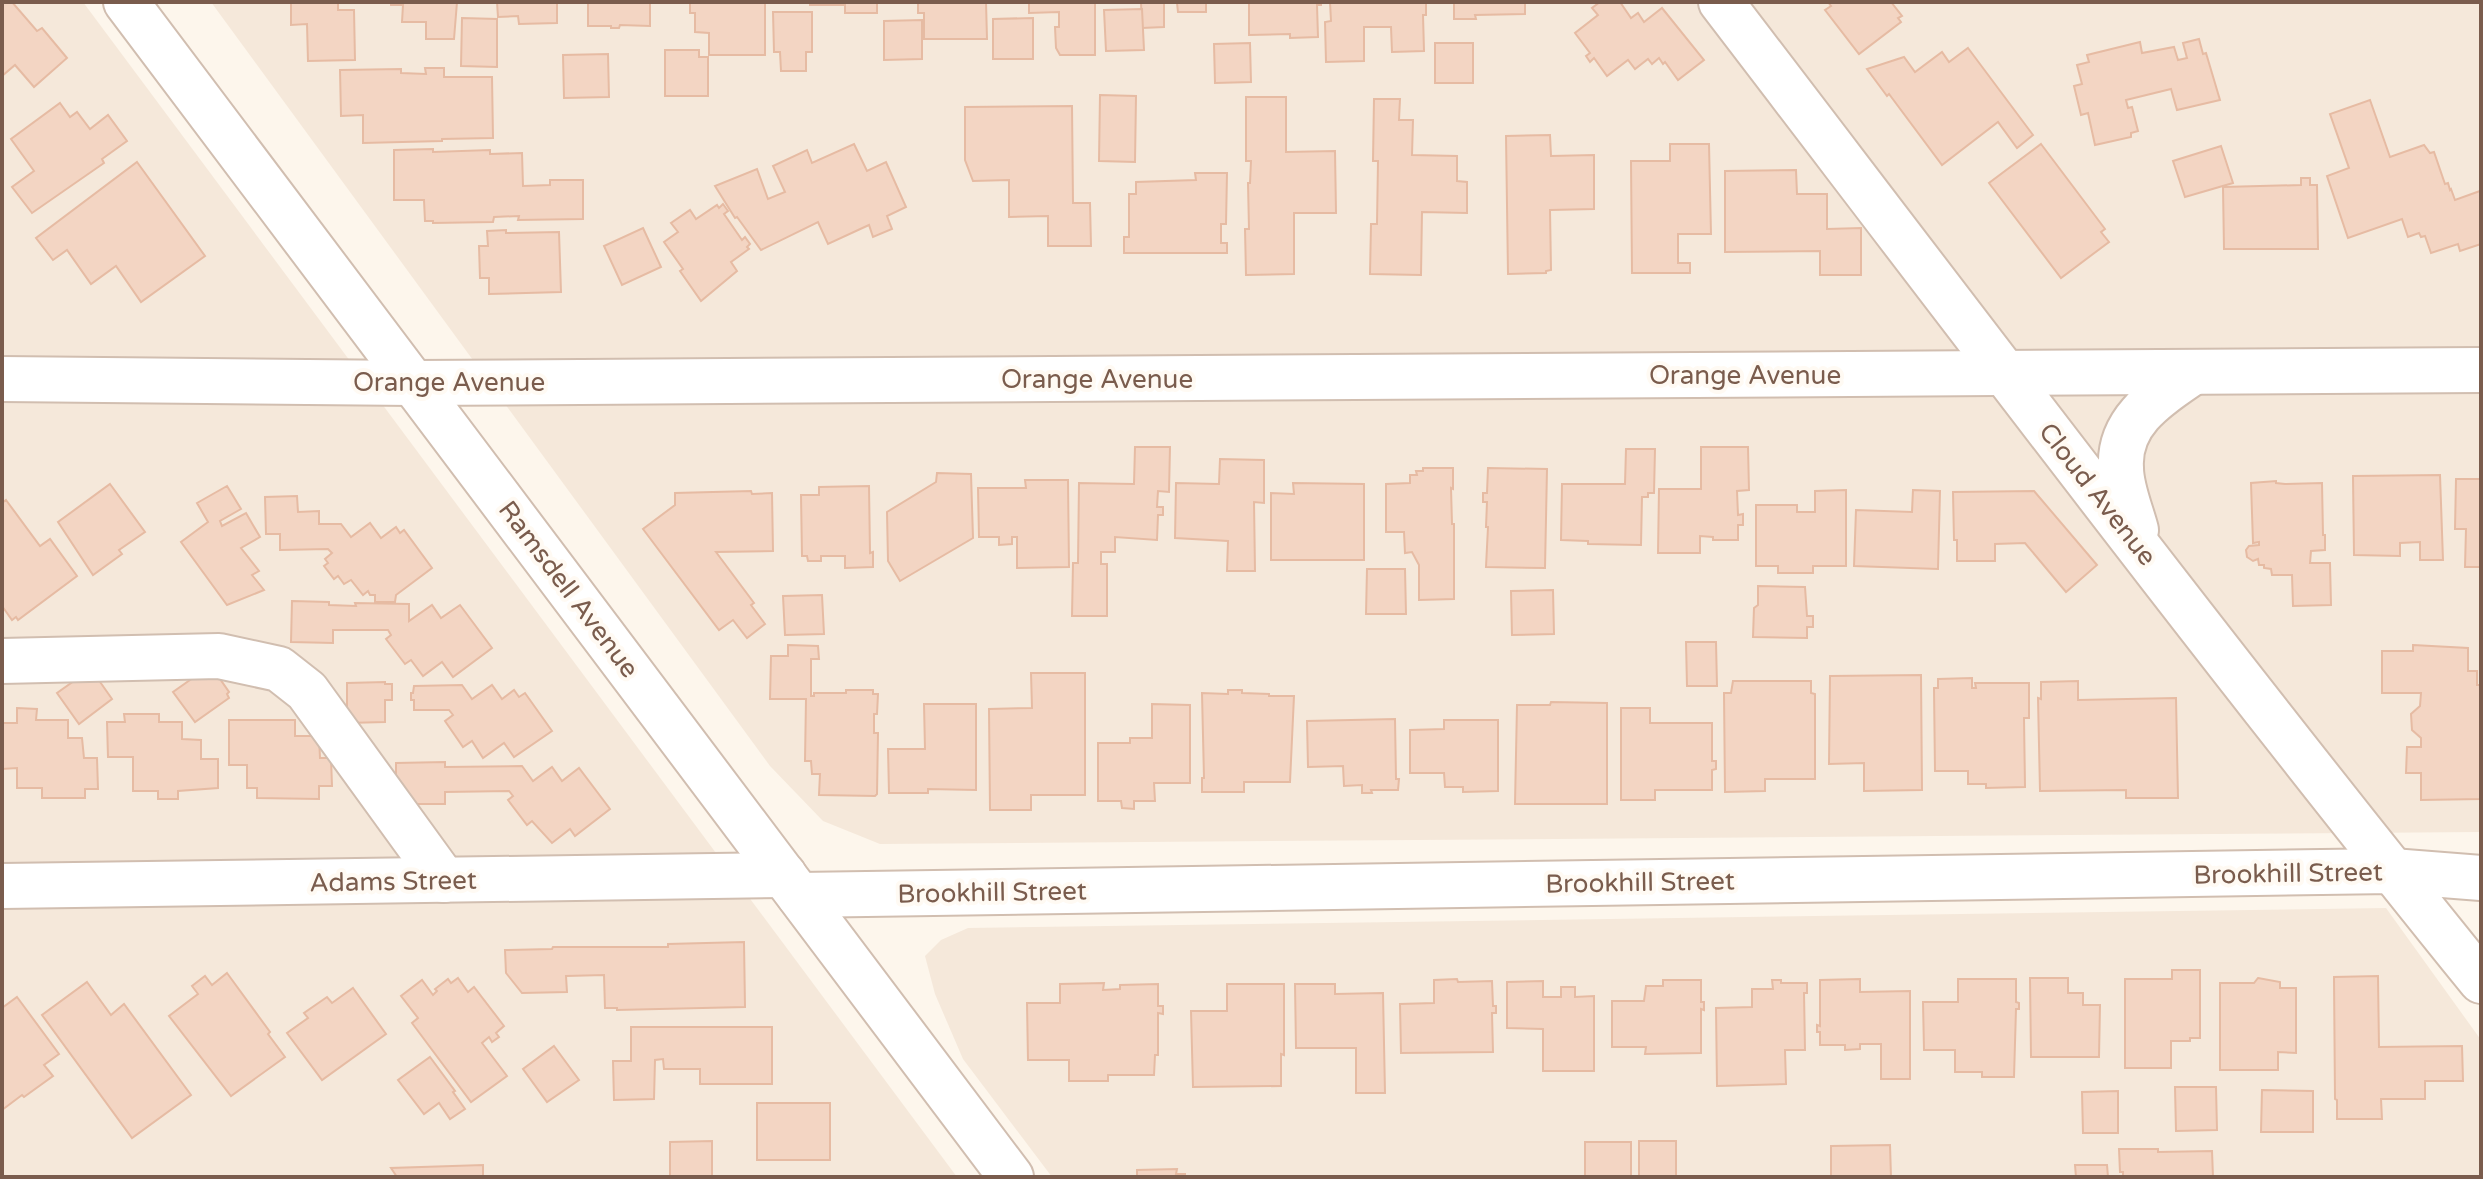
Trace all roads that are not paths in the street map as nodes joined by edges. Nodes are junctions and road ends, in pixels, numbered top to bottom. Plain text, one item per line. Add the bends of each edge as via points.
1 (126, 2) edge
2 (1721, 2) edge
3 (2481, 370) edge
4 (2192, 373) junction
5 (2005, 374) junction
6 (2, 379) edge
7 (413, 383) junction
8 (2140, 548) junction
9 (2, 661) edge
10 (2392, 871) junction
11 (2481, 878) edge
12 (444, 880) junction
13 (791, 885) junction
14 (2, 886) edge
15 (2481, 981) edge
16 (1011, 1177) edge

1 - 7 street, Ramsdell Avenue
2 - 5 street, Cloud Avenue
3 - 4 street, Orange Avenue
4 - 5 street, Orange Avenue
4 - 8 street via 2147,404 2125,433 2120,469
5 - 7 street, Orange Avenue
5 - 8 street, Cloud Avenue
6 - 7 street, Orange Avenue
7 - 13 street, Ramsdell Avenue
8 - 10 street, Cloud Avenue
9 - 12 street via 219,656 279,669 307,691
10 - 11 street, Brookhill Street
10 - 13 street, Brookhill Street
10 - 15 street, Cloud Avenue
12 - 13 street, Adams Street
12 - 14 street, Adams Street
13 - 16 street, Ramsdell Avenue

